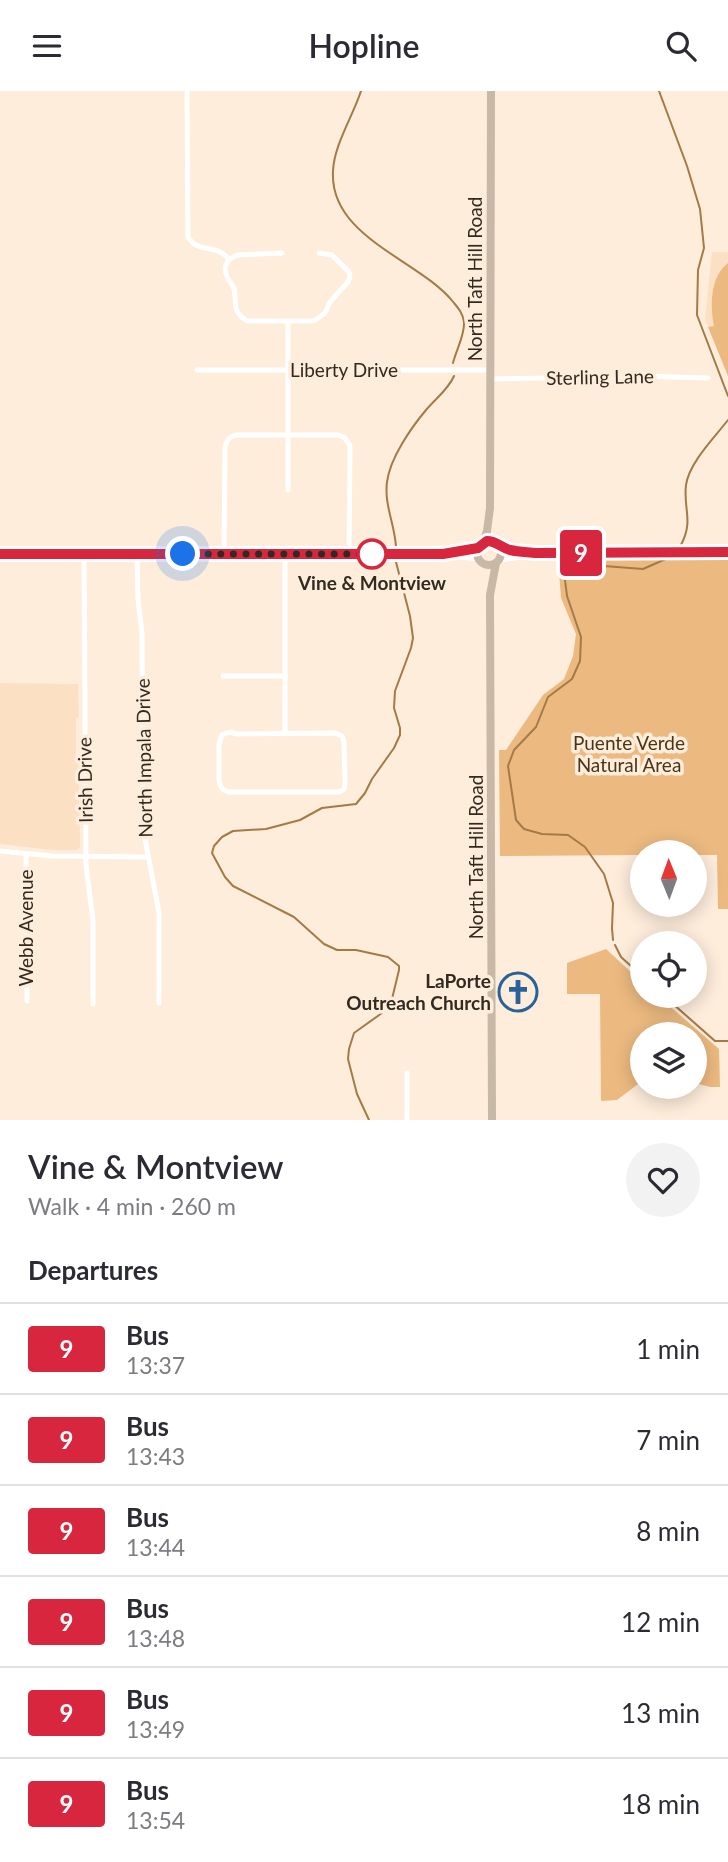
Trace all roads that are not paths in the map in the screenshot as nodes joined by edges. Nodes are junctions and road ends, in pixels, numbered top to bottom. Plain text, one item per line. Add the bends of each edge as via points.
1 (187, 91) edge
2 (491, 91) edge
3 (282, 253) dead end
4 (319, 253) dead end
5 (230, 258) junction
6 (288, 321) junction
7 (197, 370) dead end
8 (289, 370) junction
9 (491, 374) junction
10 (708, 378) dead end
11 (288, 435) junction
12 (288, 490) dead end
13 (490, 509) junction
14 (497, 544) junction
15 (481, 545) junction
16 (728, 552) edge
17 (536, 553) junction
18 (0, 554) edge
19 (84, 554) junction
20 (137, 554) junction
21 (224, 554) junction
22 (285, 554) junction
23 (349, 554) junction
24 (443, 554) junction
25 (481, 561) junction
26 (498, 561) junction
27 (490, 595) junction
28 (223, 676) dead end
29 (285, 676) junction
30 (285, 734) junction
31 (0, 851) edge
32 (26, 854) junction
33 (86, 857) junction
34 (147, 857) junction
35 (27, 1001) dead end
36 (159, 1003) dead end
37 (93, 1005) dead end
38 (407, 1073) dead end
39 (407, 1120) edge
40 (492, 1120) edge

1 - 5 street via 188,237 194,244
2 - 9 main road, North Taft Hill Road
3 - 5 street
4 - 6 street via 332,255 349,272 348,282 322,316 314,321
5 - 6 street via 225,273 241,317 253,322
6 - 8 street
7 - 8 street, Liberty Drive
8 - 9 street, Liberty Drive
8 - 11 street
9 - 10 street, Sterling Lane
9 - 13 main road, North Taft Hill Road
11 - 12 street
11 - 21 street via 228,439
11 - 23 street via 339,435 347,440
13 - 14 main road, North Taft Hill Road
13 - 15 main road, North Taft Hill Road
14 - 15 main road
14 - 17 street
14 - 26 main road, North Taft Hill Road via 502,552
15 - 24 street
15 - 25 main road, North Taft Hill Road
16 - 17 street
17 - 26 street
18 - 19 street
19 - 20 street
19 - 33 street, Irish Drive
20 - 21 street
20 - 34 street, North Impala Drive
21 - 22 street
22 - 23 street
22 - 29 street
23 - 24 street
24 - 25 street
25 - 26 main road
25 - 27 main road, North Taft Hill Road
26 - 27 main road, North Taft Hill Road
27 - 40 main road, North Taft Hill Road
28 - 29 street
29 - 30 street
30 - 30 street via 342,736 344,789 223,789 219,780 222,735
31 - 32 street
32 - 33 street
32 - 35 street, Webb Avenue
33 - 34 street
33 - 37 street, Irish Drive via 93,921
34 - 36 street, North Impala Drive via 159,913
38 - 39 street

